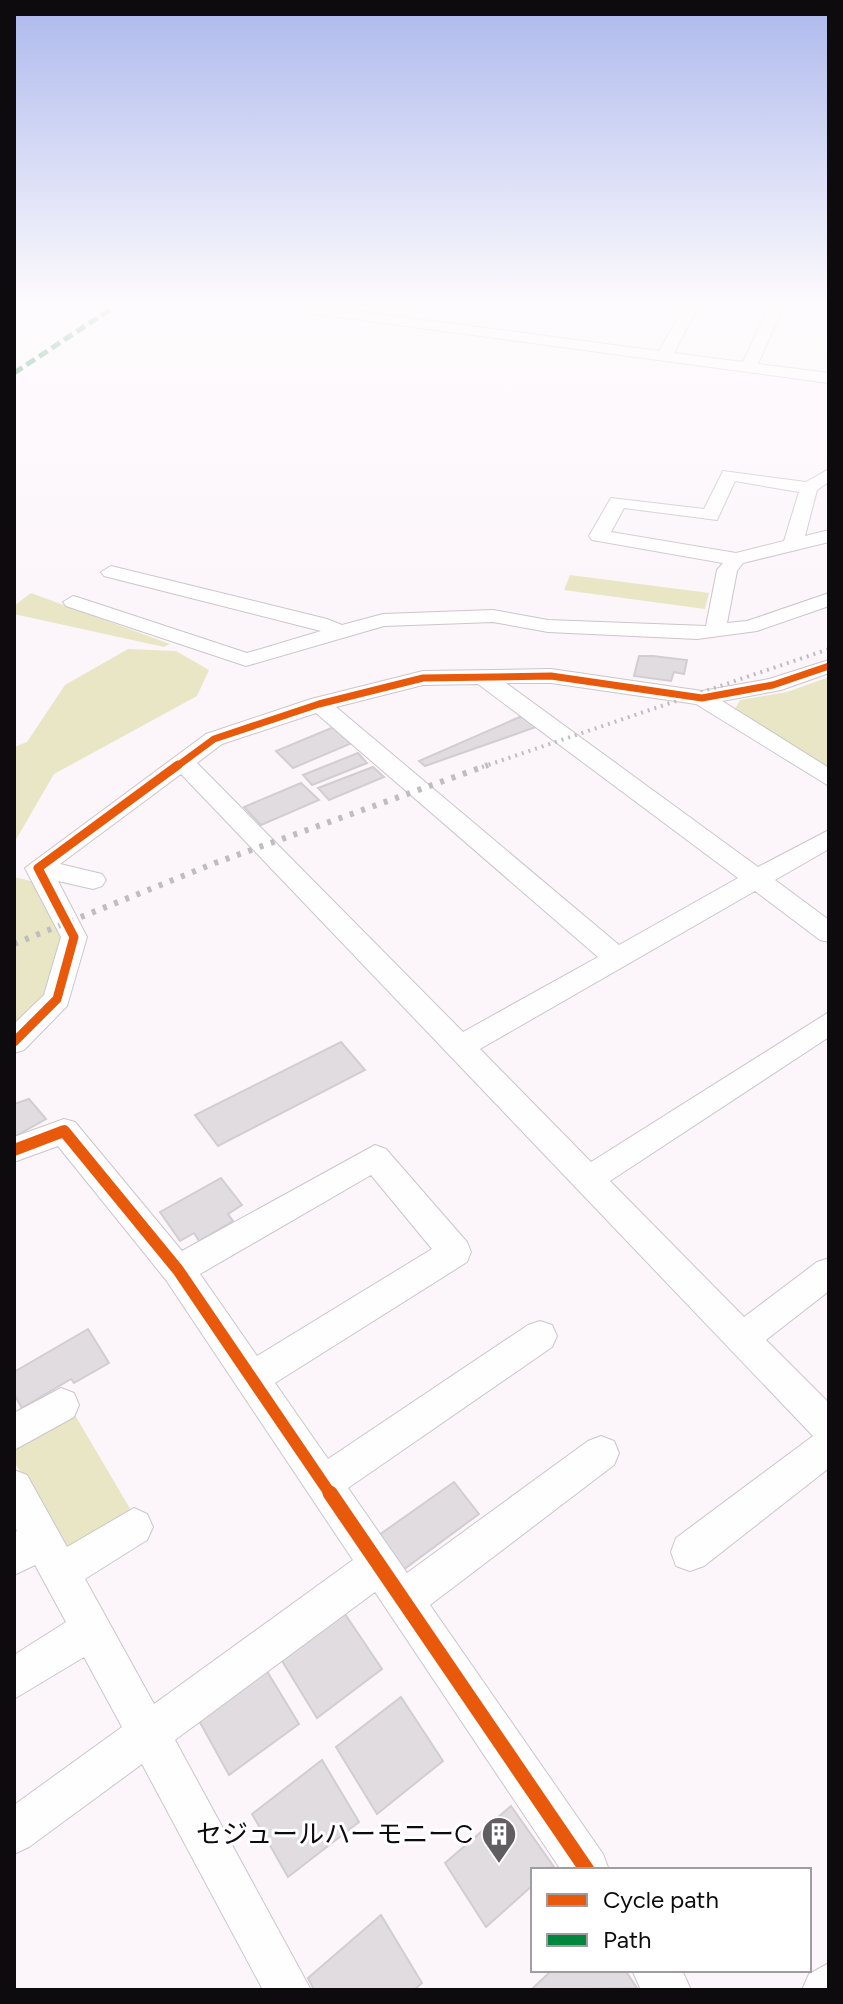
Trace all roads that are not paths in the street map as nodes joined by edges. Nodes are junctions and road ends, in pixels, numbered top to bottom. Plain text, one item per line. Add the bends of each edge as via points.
1 (829, 474) edge
2 (809, 488) junction
3 (829, 536) edge
4 (793, 543) junction
5 (736, 559) junction
6 (111, 572) dead end
7 (829, 599) edge
8 (73, 602) dead end
9 (337, 631) junction
10 (715, 632) junction
11 (829, 666) edge
12 (483, 677) junction
13 (702, 698) junction
14 (319, 704) junction
15 (182, 761) junction
16 (829, 779) edge
17 (829, 838) edge
18 (38, 868) junction
19 (756, 879) junction
20 (93, 880) dead end
21 (829, 933) edge
22 (617, 958) junction
23 (829, 1023) edge
24 (14, 1042) edge
25 (458, 1048) junction
26 (14, 1150) edge
27 (587, 1180) junction
28 (178, 1270) junction
29 (829, 1272) edge
30 (540, 1336) dead end
31 (742, 1338) junction
32 (252, 1378) junction
33 (61, 1405) dead end
34 (829, 1428) edge
35 (14, 1433) edge
36 (829, 1446) edge
37 (601, 1453) dead end
38 (324, 1483) junction
39 (14, 1488) edge
40 (134, 1527) dead end
41 (28, 1547) edge
42 (690, 1552) dead end
43 (380, 1564) junction
44 (60, 1573) junction
45 (404, 1600) junction
46 (91, 1629) junction
47 (14, 1679) edge
48 (148, 1734) junction
49 (14, 1832) edge
50 (586, 1868) edge
51 (656, 1972) edge
52 (288, 1990) edge
53 (668, 1990) edge

1 - 2 street
2 - 4 street
2 - 5 street via 729,475 710,516 618,502 599,536
3 - 4 street
4 - 5 street
5 - 10 street via 727,570
6 - 9 street
7 - 10 street via 750,627
8 - 9 street via 246,660
9 - 10 street via 383,620 493,616 548,626
11 - 13 street via 773,685
12 - 13 street via 551,676
12 - 14 street via 423,678
12 - 19 street
13 - 16 street
14 - 15 street via 214,739
14 - 22 street
15 - 18 street
15 - 25 street
17 - 19 street
18 - 20 street
18 - 24 street via 74,937 57,999
19 - 21 street
19 - 22 street
22 - 25 street
23 - 27 street
25 - 27 street
26 - 28 street via 64,1131
27 - 31 street
28 - 32 street
28 - 32 street via 375,1158 455,1252
29 - 31 street
30 - 38 street
31 - 34 street
32 - 38 street
33 - 35 street
36 - 42 street
37 - 45 street
38 - 43 street
39 - 41 street
40 - 44 street
41 - 44 street
43 - 45 street
43 - 48 street
44 - 46 street
45 - 50 street
46 - 47 street
46 - 48 street
48 - 49 street
48 - 52 street
51 - 53 street

